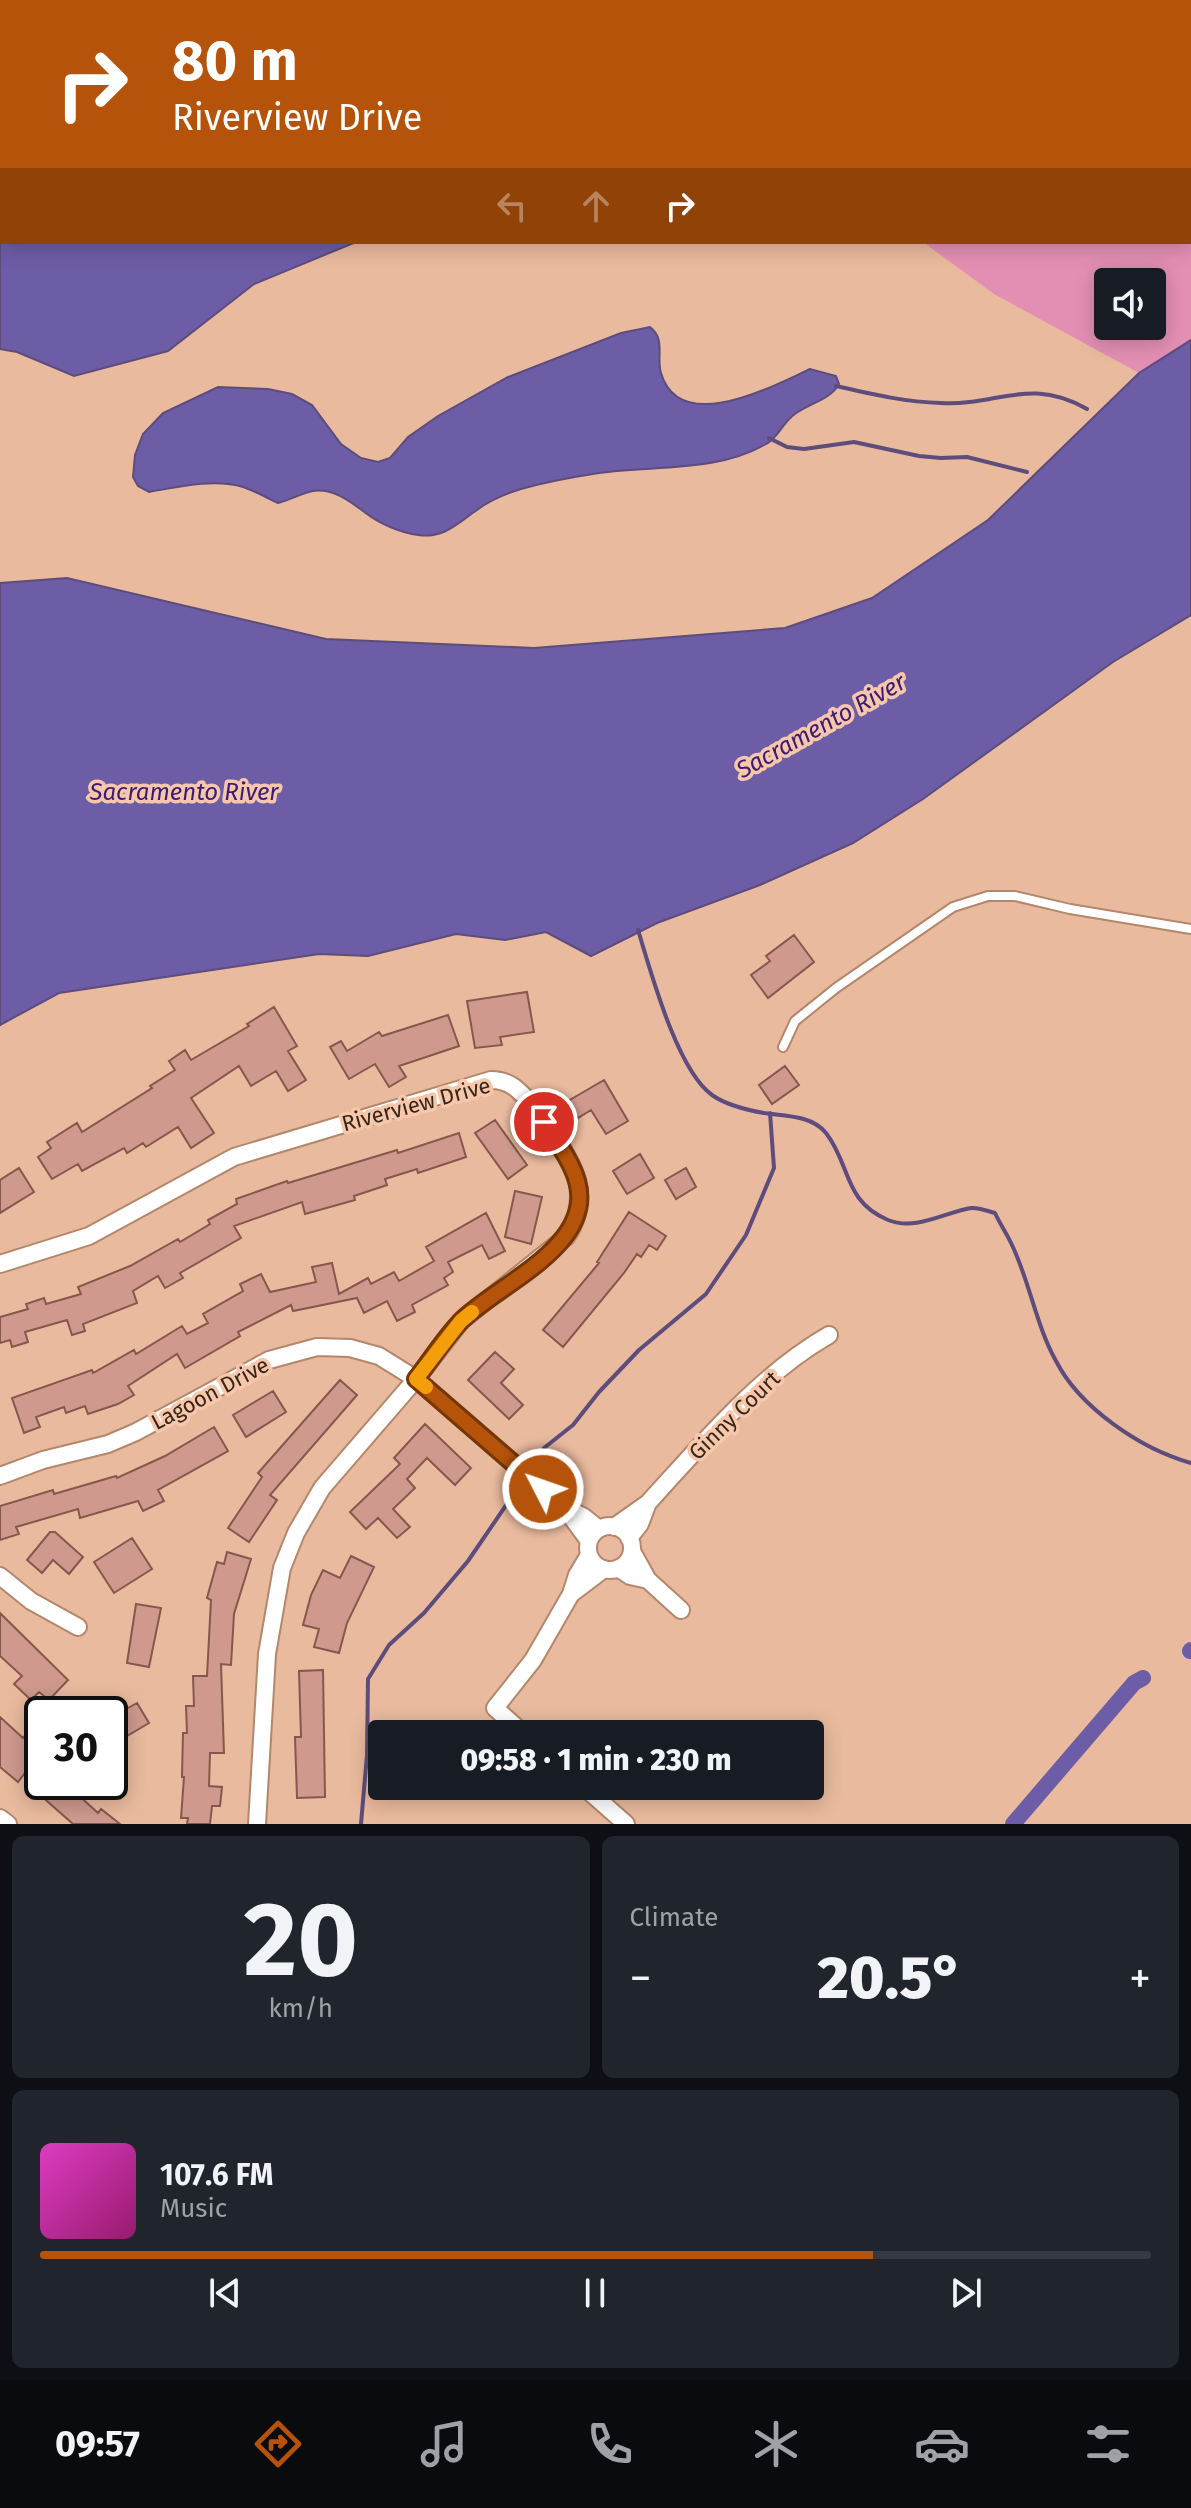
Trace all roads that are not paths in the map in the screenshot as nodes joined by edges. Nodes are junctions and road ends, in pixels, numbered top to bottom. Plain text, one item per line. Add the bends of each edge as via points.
1 (1191, 929) edge
2 (783, 1047) dead end
3 (0, 1264) edge
4 (829, 1335) dead end
5 (416, 1379) junction
6 (0, 1476) edge
7 (648, 1503) junction
8 (598, 1538) junction
9 (630, 1545) junction
10 (611, 1569) junction
11 (0, 1576) edge
12 (648, 1580) junction
13 (571, 1594) junction
14 (681, 1610) dead end
15 (78, 1627) dead end
16 (508, 1720) edge
17 (598, 1800) edge
18 (0, 1818) edge
19 (623, 1823) edge
20 (8, 1824) edge
21 (257, 1824) edge

1 - 2 lane via 1015,896 988,896 953,907 836,988 795,1021
3 - 5 street, Riverview Drive via 89,1236 234,1157 491,1080 506,1082 522,1094 572,1167 579,1187 575,1220 547,1255 461,1321
4 - 7 street, Ginny Court via 802,1350 722,1422
5 - 6 street, Lagoon Drive via 379,1356 350,1348 293,1352 108,1444
5 - 8 street, Lagoon Drive via 564,1507 584,1517
5 - 21 street, Riverview Drive via 322,1488 288,1551 267,1654
7 - 8 street
7 - 9 street
8 - 9 street
8 - 10 street via 598,1566
8 - 13 street
9 - 10 street via 625,1564
9 - 12 street
10 - 12 street
10 - 13 street
11 - 15 street
12 - 14 street
13 - 16 street via 533,1660 495,1708
17 - 19 street
18 - 20 street

